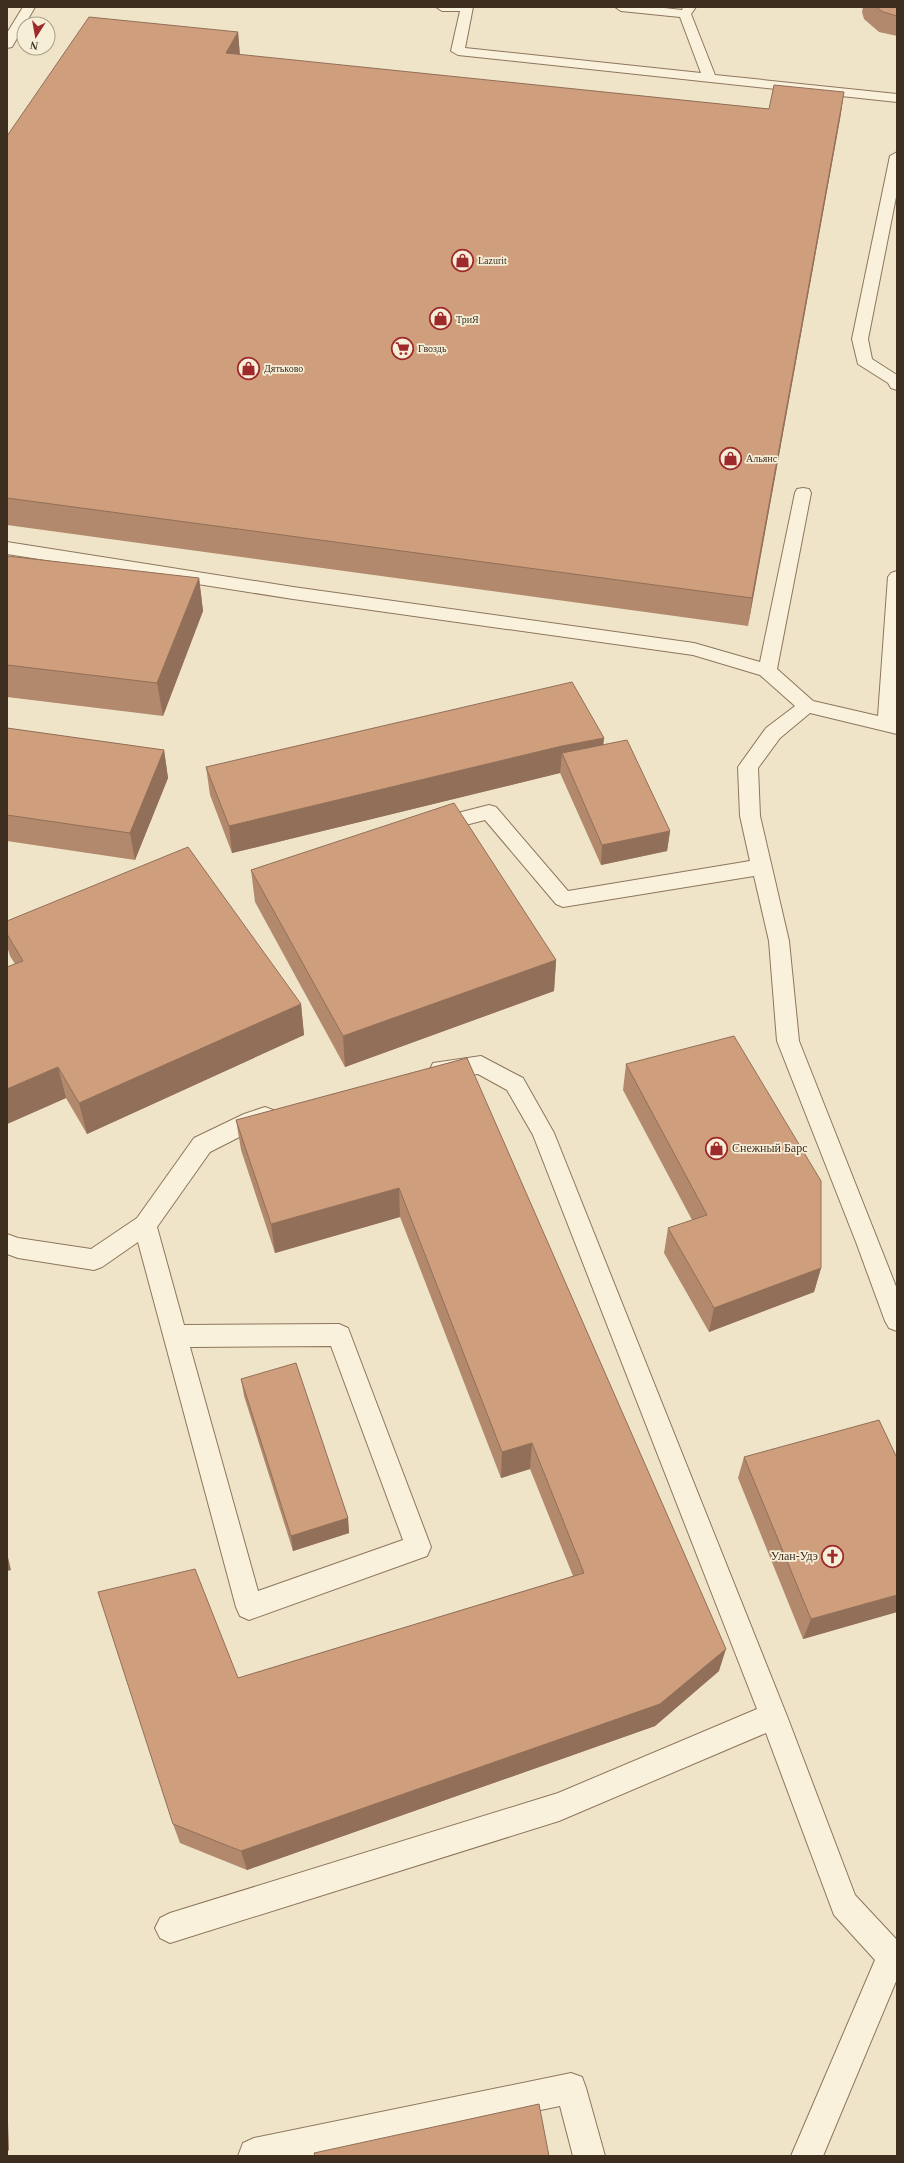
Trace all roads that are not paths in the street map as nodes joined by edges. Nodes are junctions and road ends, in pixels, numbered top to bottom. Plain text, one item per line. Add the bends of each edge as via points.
1 (29, 7) edge
2 (442, 7) edge
3 (621, 7) edge
4 (688, 11) edge
5 (7, 44) edge
6 (710, 78) junction
7 (897, 98) edge
8 (897, 156) edge
9 (897, 385) edge
10 (803, 493) dead end
11 (7, 548) edge
12 (897, 577) edge
13 (767, 671) junction
14 (807, 706) junction
15 (892, 726) edge
16 (413, 831) edge
17 (762, 868) junction
18 (417, 1072) edge
19 (289, 1109) edge
20 (144, 1225) junction
21 (7, 1244) edge
22 (897, 1322) edge
23 (174, 1336) junction
24 (773, 1716) junction
25 (170, 1928) dead end
26 (894, 1956) edge
27 (254, 2156) edge
28 (589, 2156) edge
29 (807, 2156) edge

1 - 5 lane
2 - 6 lane via 467,7 458,51
3 - 4 lane
4 - 6 lane
6 - 7 lane
8 - 9 lane via 860,338 864,361 894,380
10 - 13 lane
11 - 13 lane via 293,593 694,649
12 - 15 lane
13 - 14 lane
14 - 15 lane
14 - 17 lane via 773,733 748,767 750,816
16 - 17 lane via 489,812 563,900
17 - 22 lane via 779,941 788,1040
18 - 24 lane via 481,1064 515,1084 543,1133
19 - 20 lane via 252,1120 202,1145
20 - 21 lane via 94,1260
20 - 23 lane
23 - 23 lane via 249,1608 418,1547 339,1335
24 - 25 lane via 559,1807
24 - 26 lane via 844,1905
26 - 29 lane
27 - 28 lane via 572,2088

